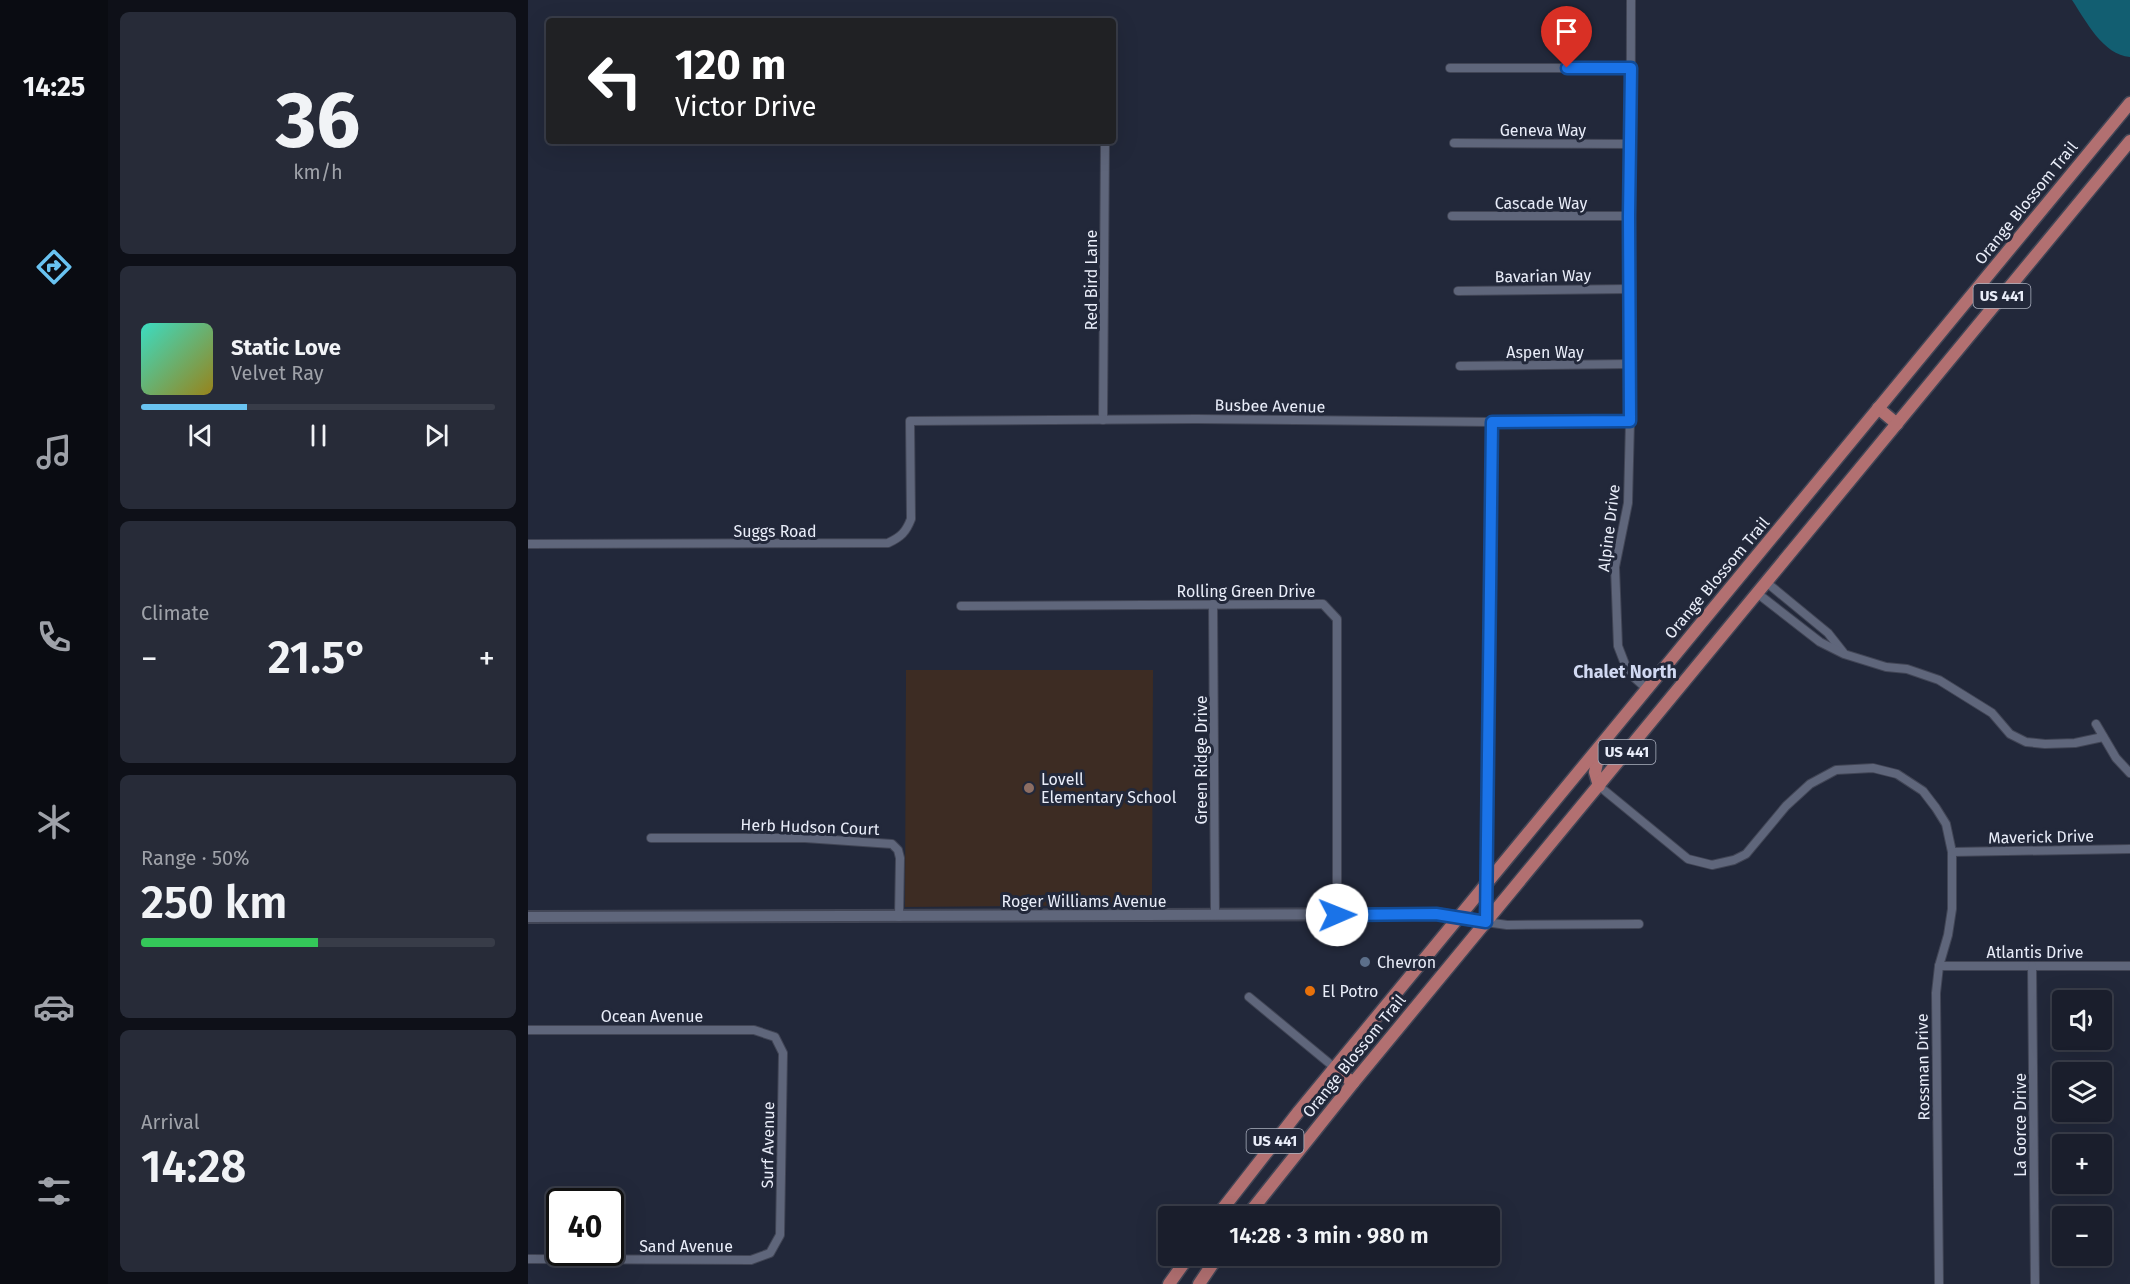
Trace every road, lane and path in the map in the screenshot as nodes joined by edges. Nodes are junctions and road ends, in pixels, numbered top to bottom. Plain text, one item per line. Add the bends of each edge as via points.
1 (1631, 0) edge
2 (1450, 68) dead end
3 (1631, 68) junction
4 (2130, 103) edge
5 (2130, 141) edge
6 (1454, 143) dead end
7 (1105, 144) edge
8 (1632, 144) junction
9 (1452, 216) dead end
10 (1629, 216) junction
11 (1629, 289) junction
12 (1458, 291) dead end
13 (1630, 364) junction
14 (1460, 366) dead end
15 (1878, 408) junction
16 (1103, 420) junction
17 (910, 421) joint
18 (1630, 421) junction
19 (1492, 422) junction
20 (1897, 424) junction
21 (528, 544) edge
22 (1766, 582) junction
23 (1757, 593) junction
24 (1213, 604) junction
25 (961, 606) dead end
26 (1844, 654) junction
27 (1647, 689) junction
28 (2096, 724) dead end
29 (2103, 737) junction
30 (1603, 742) junction
31 (2130, 773) edge
32 (1599, 786) junction
33 (651, 838) dead end
34 (2130, 849) edge
35 (1952, 852) junction
36 (1488, 882) junction
37 (1215, 915) junction
38 (1337, 915) junction
39 (528, 917) edge
40 (899, 917) junction
41 (1458, 918) junction
42 (1486, 922) junction
43 (1639, 924) dead end
44 (1939, 966) junction
45 (2032, 966) junction
46 (2130, 966) edge
47 (1249, 997) dead end
48 (528, 1030) edge
49 (775, 1036) joint
50 (1335, 1068) junction
51 (1353, 1083) junction
52 (1224, 1206) edge
53 (1255, 1206) edge
54 (771, 1253) joint
55 (528, 1259) edge
56 (1182, 1266) edge
57 (1211, 1266) edge
58 (1169, 1284) edge
59 (1199, 1284) edge
60 (1939, 1284) edge
61 (2035, 1284) edge

1 - 3 street, Alpine Drive
2 - 3 street
3 - 8 street, Alpine Drive
4 - 15 main road, Orange Blossom Trail / US 441
5 - 20 main road, Orange Blossom Trail / US 441
6 - 8 street, Geneva Way
7 - 16 street, Red Bird Lane
8 - 10 street, Alpine Drive
9 - 10 street, Cascade Way
10 - 11 street, Alpine Drive
11 - 12 street, Bavarian Way
11 - 13 street, Alpine Drive
13 - 14 street, Aspen Way
13 - 18 street, Alpine Drive
15 - 20 main road
15 - 27 main road, Orange Blossom Trail / US 441
16 - 17 street, Busbee Avenue
16 - 19 street, Busbee Avenue
17 - 21 street, Suggs Road via 911,519 907,530 888,543
18 - 19 street, Busbee Avenue
18 - 27 street, Alpine Drive via 1628,503 1615,567 1618,646 1628,672
19 - 36 street
20 - 22 main road, Orange Blossom Trail / US 441
22 - 23 main road, Orange Blossom Trail / US 441
22 - 26 street via 1828,633
23 - 26 street via 1820,642
23 - 32 main road, Orange Blossom Trail / US 441
24 - 25 street, Rolling Green Drive
24 - 37 street, Green Ridge Drive
24 - 38 street, Rolling Green Drive via 1323,604 1337,619
26 - 29 street via 1939,680 1992,713 2010,734 2026,742 2075,743
27 - 30 main road, Orange Blossom Trail / US 441
28 - 29 street
29 - 31 street
30 - 32 main road via 1595,772
30 - 36 main road, Orange Blossom Trail / US 441
32 - 35 street, Rossman Drive via 1688,859 1712,865 1746,854 1810,784 1836,770 1873,768 1897,774 1923,791 1946,824
32 - 42 main road, Orange Blossom Trail / US 441
33 - 40 street, Herb Hudson Court via 805,838 892,844 900,858
34 - 35 street, Maverick Drive
35 - 44 street, Rossman Drive via 1952,909
36 - 41 main road, Orange Blossom Trail / US 441
36 - 42 street
37 - 38 street, Roger Williams Avenue
37 - 40 street, Roger Williams Avenue
38 - 41 street, Roger Williams Avenue via 1436,914
39 - 40 street, Roger Williams Avenue
41 - 42 street, Roger Williams Avenue
41 - 50 main road, Orange Blossom Trail / US 441
42 - 43 street, Roger Williams Avenue
42 - 51 main road, Orange Blossom Trail / US 441
44 - 45 street, Atlantis Drive
44 - 60 street, Rossman Drive
45 - 46 street, Atlantis Drive
45 - 61 street, La Gorce Drive
47 - 50 street
48 - 49 street, Ocean Avenue via 754,1030
49 - 54 street, Surf Avenue via 783,1053 780,1235
50 - 51 main road
50 - 52 main road, Orange Blossom Trail / US 441
51 - 53 main road, Orange Blossom Trail / US 441
54 - 55 street, Sand Avenue via 751,1260
56 - 58 main road
57 - 59 main road

